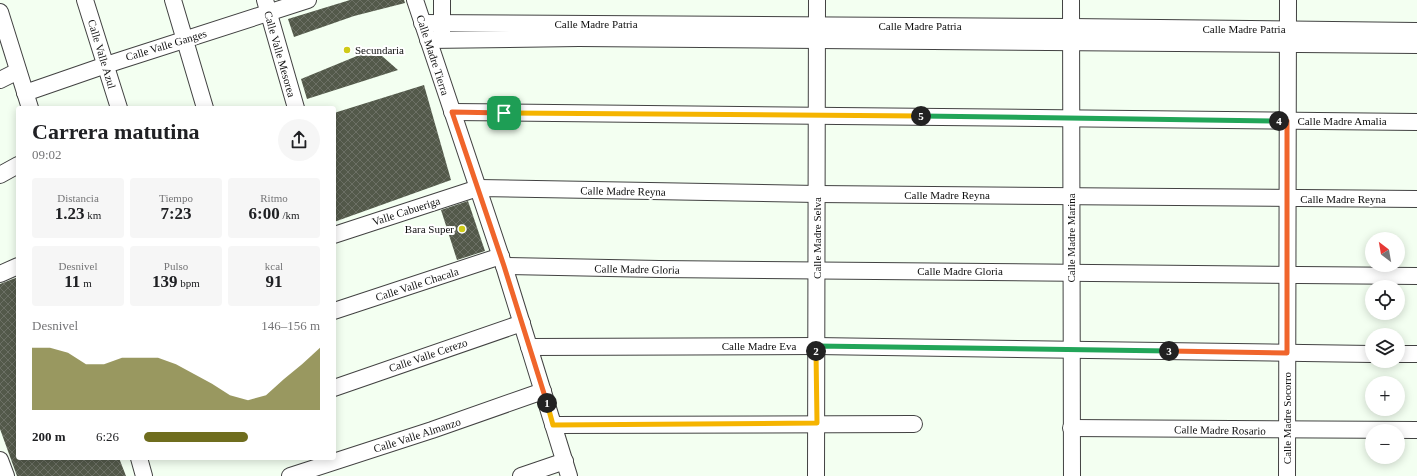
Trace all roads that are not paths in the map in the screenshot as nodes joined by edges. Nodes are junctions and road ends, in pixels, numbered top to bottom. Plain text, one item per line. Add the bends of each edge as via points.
1 (86, 0) edge
2 (173, 0) edge
3 (308, 0) edge
4 (415, 0) edge
5 (442, 0) edge
6 (817, 0) edge
7 (1071, 0) edge
8 (1288, 0) edge
9 (267, 7) edge
10 (0, 12) edge
11 (1071, 27) junction
12 (1417, 31) edge
13 (816, 33) junction
14 (437, 34) junction
15 (1287, 36) junction
16 (185, 39) junction
17 (1071, 43) junction
18 (1417, 45) edge
19 (106, 64) junction
20 (18, 71) junction
21 (0, 80) edge
22 (25, 93) junction
23 (29, 106) edge
24 (118, 106) edge
25 (204, 106) edge
26 (295, 106) edge
27 (452, 112) junction
28 (817, 116) junction
29 (1072, 117) junction
30 (1287, 121) junction
31 (1417, 122) edge
32 (16, 166) edge
33 (0, 175) edge
34 (478, 188) junction
35 (817, 194) junction
36 (1072, 195) junction
37 (1287, 199) junction
38 (1417, 199) edge
39 (336, 234) edge
40 (502, 261) junction
41 (16, 267) edge
42 (817, 270) junction
43 (1071, 272) junction
44 (0, 274) edge
45 (1287, 274) junction
46 (1417, 276) edge
47 (336, 310) edge
48 (522, 323) junction
49 (816, 346) junction
50 (529, 347) junction
51 (1071, 350) junction
52 (1287, 353) junction
53 (1365, 354) edge
54 (1405, 354) edge
55 (1417, 354) edge
56 (336, 387) edge
57 (543, 391) junction
58 (817, 423) junction
59 (914, 424) dead end
60 (553, 425) junction
61 (1071, 428) junction
62 (1417, 430) edge
63 (1287, 431) junction
64 (140, 460) edge
65 (313, 468) edge
66 (567, 469) edge
67 (144, 476) edge
68 (290, 476) edge
69 (521, 476) edge
70 (816, 476) edge
71 (1072, 476) edge
72 (1287, 476) edge

1 - 19 street, Calle Valle Azul
2 - 16 street
3 - 9 street, Calle Valle Ganges
4 - 14 street, Calle Madre Tierra via 422,23
5 - 14 street
6 - 13 street, Calle Madre Selva
7 - 11 street, Calle Madre Marina
8 - 15 street, Calle Madre Socorro
9 - 16 street, Calle Valle Ganges
9 - 26 street, Calle Valle Mesorea
10 - 20 street
11 - 13 street, Calle Madre Patria
11 - 15 street, Calle Madre Patria
11 - 17 street, Calle Madre Marina
12 - 15 street, Calle Madre Patria
13 - 14 street, Calle Madre Patria via 579,38
13 - 17 street, Calle Madre Patria
13 - 28 street, Calle Madre Selva
14 - 27 street, Calle Madre Tierra
15 - 17 street, Calle Madre Patria
15 - 18 street, Calle Madre Patria
15 - 30 street, Calle Madre Socorro
16 - 19 street, Calle Valle Ganges
16 - 25 street
17 - 29 street, Calle Madre Marina
19 - 22 street, Calle Valle Ganges
19 - 24 street, Calle Valle Azul
20 - 21 street
20 - 22 street
22 - 23 street
27 - 28 street, Calle Madre Amalia
27 - 34 street, Calle Madre Tierra
28 - 29 street, Calle Madre Amalia
28 - 35 street, Calle Madre Selva
29 - 30 street, Calle Madre Amalia
29 - 36 street, Calle Madre Marina
30 - 31 street, Calle Madre Amalia
30 - 37 street, Calle Madre Socorro
32 - 33 street
34 - 35 street, Calle Madre Reyna
34 - 39 street, Valle Cabueriga
34 - 40 street, Calle Madre Tierra
35 - 36 street, Calle Madre Reyna
35 - 42 street, Calle Madre Selva
36 - 37 street, Calle Madre Reyna
36 - 43 street, Calle Madre Marina
37 - 38 street, Calle Madre Reyna
37 - 45 street, Calle Madre Socorro
40 - 42 street, Calle Madre Gloria via 659,270
40 - 47 street, Calle Valle Chacala
40 - 48 street, Calle Madre Tierra
41 - 44 street
42 - 43 street, Calle Madre Gloria
42 - 49 street, Calle Madre Selva
43 - 45 street, Calle Madre Gloria
43 - 51 street, Calle Madre Marina
45 - 46 street, Calle Madre Gloria
45 - 52 street, Calle Madre Socorro
48 - 50 street, Calle Madre Tierra
48 - 56 street, Calle Valle Cerezo
49 - 50 street, Calle Madre Eva
49 - 51 street, Calle Madre Eva
49 - 58 street, Calle Madre Selva
50 - 57 street, Calle Madre Tierra
51 - 52 street, Calle Madre Eva
51 - 61 street, Calle Madre Marina
52 - 53 street, Calle Madre Eva
52 - 63 street, Calle Madre Socorro
54 - 55 street
57 - 60 street, Calle Madre Tierra
57 - 65 street, Calle Valle Almanzo
58 - 59 street
58 - 60 street
58 - 70 street, Calle Madre Selva
60 - 66 street, Calle Madre Tierra
61 - 63 street, Calle Madre Rosario
61 - 71 street, Calle Madre Marina
62 - 63 street, Calle Madre Rosario
63 - 72 street, Calle Madre Socorro
64 - 67 street
65 - 68 street, Calle Valle Almanzo
66 - 69 street

